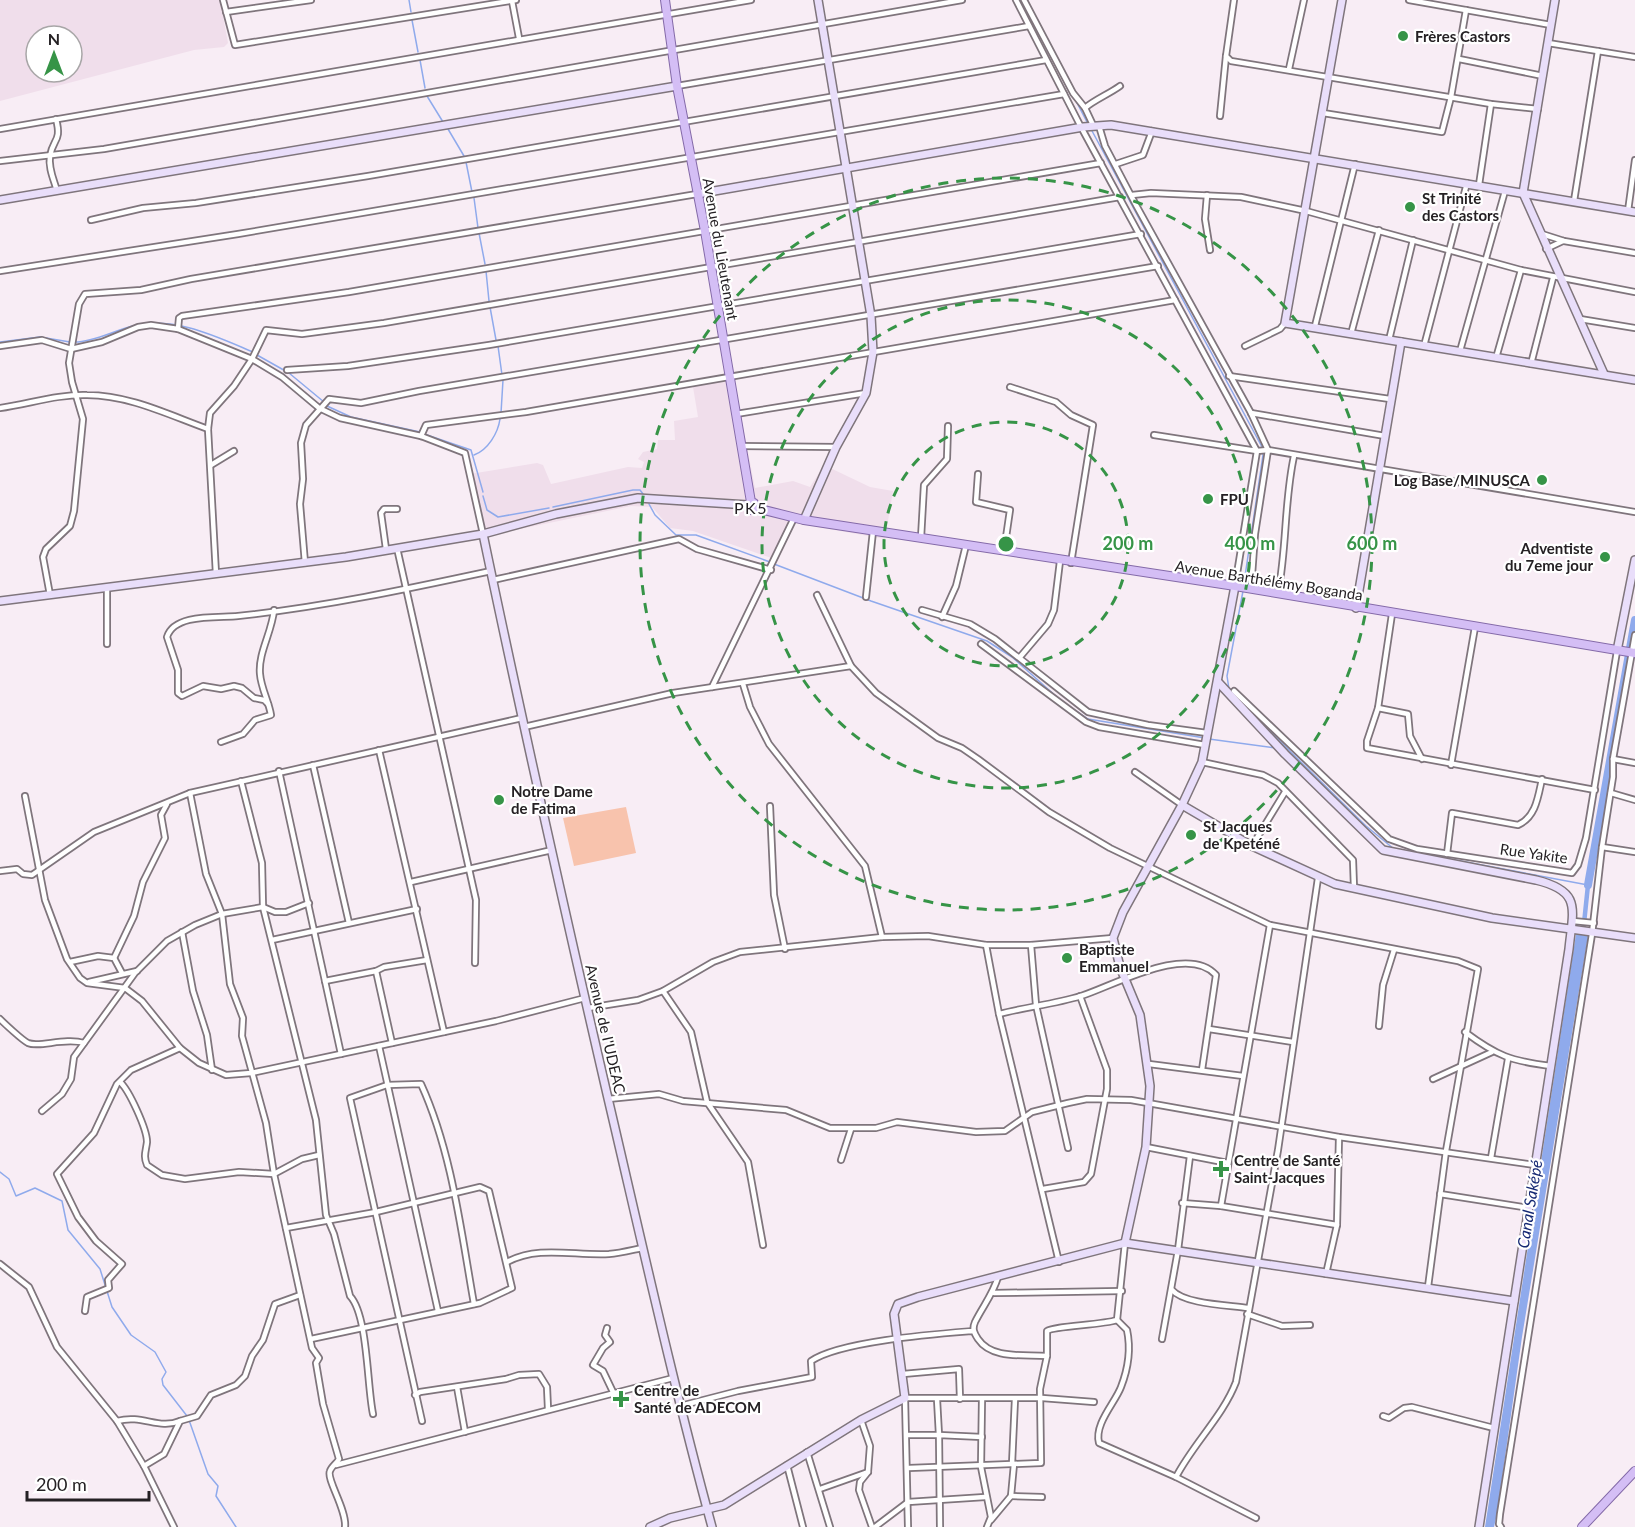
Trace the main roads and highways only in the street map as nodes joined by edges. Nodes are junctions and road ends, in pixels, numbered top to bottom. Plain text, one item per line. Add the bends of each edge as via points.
1 (665, 0) edge
2 (752, 505) joint
3 (1633, 653) edge
4 (1635, 1471) edge
5 (1582, 1527) edge

1 - 2 main road, Avenue du Lieutenant
2 - 3 main road, Avenue Barthélémy Boganda via 804,520
4 - 5 main road

